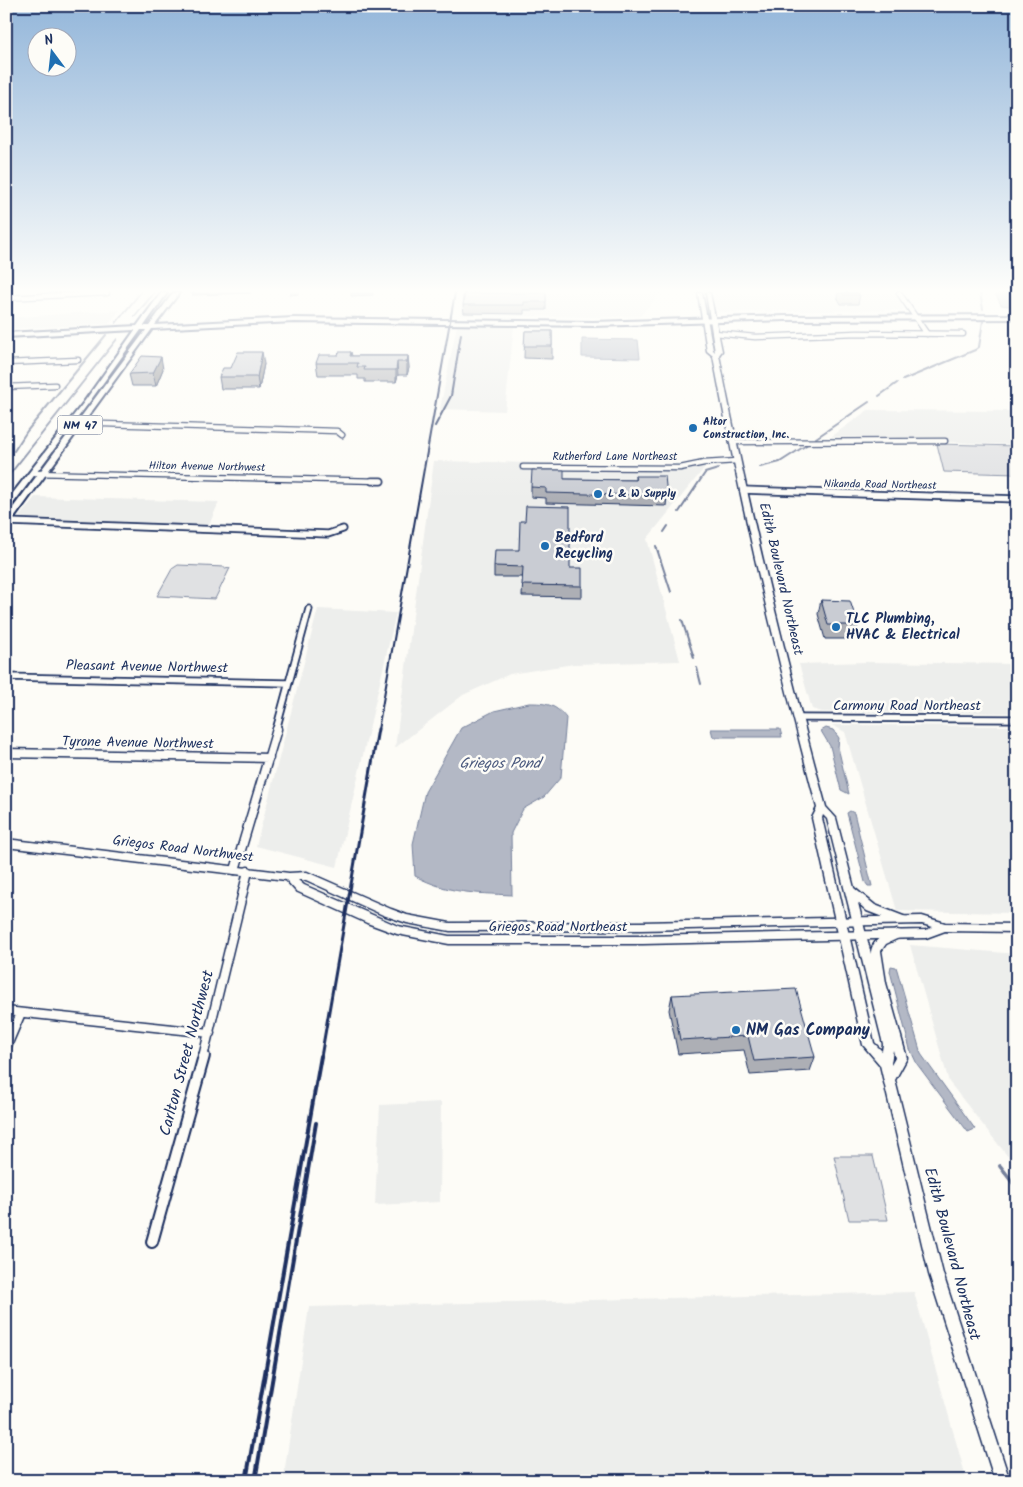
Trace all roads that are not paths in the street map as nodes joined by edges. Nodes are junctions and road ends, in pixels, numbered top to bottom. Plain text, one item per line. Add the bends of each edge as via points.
1 (21, 362) edge
2 (114, 362) edge
3 (126, 362) edge
4 (717, 362) edge
5 (6, 363) edge
6 (56, 385) dead end
7 (6, 387) edge
8 (70, 423) junction
9 (81, 424) junction
10 (342, 435) dead end
11 (945, 441) dead end
12 (732, 442) junction
13 (737, 461) junction
14 (523, 467) dead end
15 (33, 473) junction
16 (42, 474) junction
17 (382, 481) dead end
18 (743, 490) junction
19 (6, 497) edge
20 (14, 497) junction
21 (1017, 498) edge
22 (6, 507) edge
23 (7, 523) edge
24 (343, 529) dead end
25 (309, 609) dead end
26 (6, 677) edge
27 (287, 683) junction
28 (798, 718) junction
29 (1017, 719) edge
30 (6, 753) edge
31 (269, 758) junction
32 (822, 808) junction
33 (7, 842) edge
34 (6, 853) edge
35 (235, 870) junction
36 (248, 871) junction
37 (289, 877) junction
38 (850, 890) junction
39 (350, 894) joint
40 (902, 920) junction
41 (839, 921) junction
42 (857, 921) junction
43 (945, 927) junction
44 (1017, 928) edge
45 (897, 934) junction
46 (842, 935) junction
47 (861, 935) junction
48 (6, 1010) edge
49 (21, 1013) junction
50 (210, 1033) junction
51 (6, 1048) edge
52 (885, 1063) junction
53 (889, 1079) junction
54 (152, 1242) dead end
55 (1003, 1481) edge

1 - 5 street
2 - 8 main road, NM 47
3 - 9 main road, NM 47
4 - 12 street, Edith Boulevard Northeast
6 - 7 street
8 - 9 street
8 - 15 main road, NM 47
9 - 10 street via 338,431
9 - 16 main road, NM 47
11 - 12 street
12 - 13 street, Edith Boulevard Northeast
13 - 14 street, Rutherford Lane Northeast via 680,468
13 - 18 street, Edith Boulevard Northeast
15 - 16 street, Hilton Avenue Northwest
15 - 20 main road, NM 47
16 - 17 street, Hilton Avenue Northwest
16 - 23 main road, NM 47
18 - 21 street, Nikanda Road Northeast
18 - 28 street, Edith Boulevard Northeast
19 - 20 street
20 - 22 main road, NM 47
23 - 24 street via 328,534
25 - 27 street
26 - 27 street, Pleasant Avenue Northwest
27 - 31 street
28 - 29 street, Carmony Road Northeast
28 - 32 street, Edith Boulevard Northeast
30 - 31 street, Tyrone Avenue Northwest
31 - 35 street
32 - 38 street, Edith Boulevard Northeast via 831,818
32 - 41 street, Edith Boulevard Northeast via 817,818
33 - 34 street
33 - 35 street, Griegos Road Northwest
35 - 36 street, Griegos Road Northwest
36 - 37 street, Griegos Road Northwest
36 - 50 street, Carlton Street Northwest
37 - 39 street, Griegos Road Northwest via 307,876
37 - 46 street, Griegos Road Northeast via 300,888 371,920 397,930 449,940
38 - 40 street via 871,908
38 - 42 street, Edith Boulevard Northeast
39 - 41 street, Griegos Road Northeast via 407,919 460,928
40 - 42 street, Griegos Road Northeast
40 - 43 street, Griegos Road Northeast via 922,920
41 - 42 street, Griegos Road Northeast
41 - 46 street, Edith Boulevard Northeast
42 - 47 street, Edith Boulevard Northeast
43 - 44 street
43 - 45 street, Griegos Road Northeast via 926,934
45 - 47 street, Griegos Road Northeast
45 - 53 street via 882,941 876,951 901,1058
46 - 47 street, Griegos Road Northeast
46 - 52 street, Edith Boulevard Northeast via 869,1045
47 - 52 street, Edith Boulevard Northeast via 889,1044
48 - 49 street
49 - 50 street
49 - 51 street
50 - 54 street, Carlton Street Northwest
52 - 53 street, Edith Boulevard Northeast
53 - 55 street, Edith Boulevard Northeast via 936,1274

